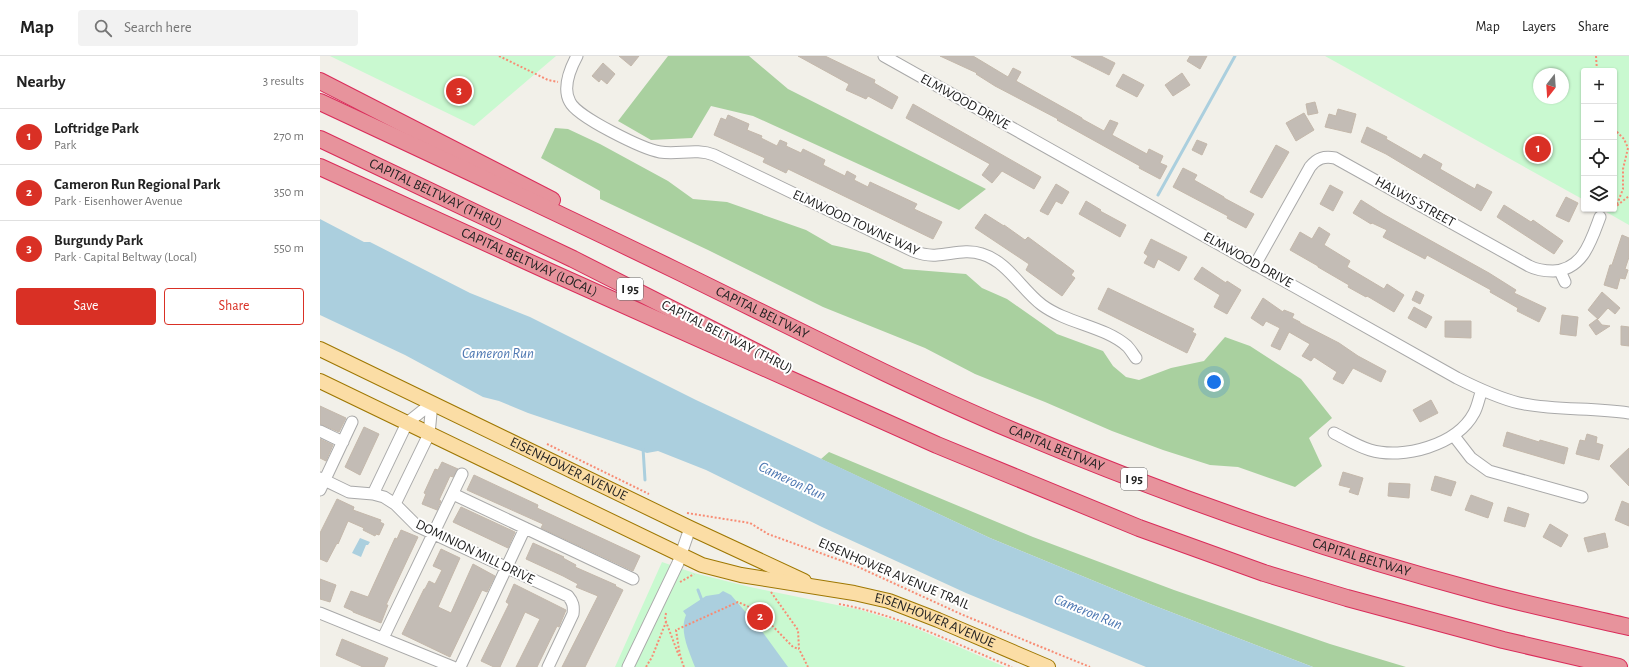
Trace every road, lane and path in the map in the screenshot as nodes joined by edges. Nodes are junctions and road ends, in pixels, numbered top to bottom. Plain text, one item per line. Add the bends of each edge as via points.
1 (499, 56) edge
2 (578, 56) edge
3 (884, 56) edge
4 (1596, 56) edge
5 (1597, 68) edge
6 (320, 81) edge
7 (567, 82) junction
8 (320, 102) edge
9 (1617, 132) edge
10 (320, 139) edge
11 (320, 167) edge
12 (1629, 196) edge
13 (1617, 202) edge
14 (1617, 205) edge
15 (1600, 217) dead end
16 (664, 265) junction
17 (1255, 265) junction
18 (1560, 271) junction
19 (1565, 282) dead end
20 (320, 349) edge
21 (1136, 358) dead end
22 (320, 381) edge
23 (1482, 390) junction
24 (432, 403) junction
25 (1629, 413) edge
26 (352, 422) dead end
27 (407, 423) junction
28 (320, 431) edge
29 (1334, 433) dead end
30 (429, 434) junction
31 (1454, 436) junction
32 (343, 442) junction
33 (937, 445) junction
34 (462, 474) dead end
35 (322, 483) edge
36 (373, 494) junction
37 (453, 494) junction
38 (1582, 496) dead end
39 (395, 504) junction
40 (686, 513) dead end
41 (525, 528) junction
42 (690, 528) junction
43 (433, 534) junction
44 (681, 555) junction
45 (506, 568) junction
46 (698, 572) dead end
47 (633, 579) dead end
48 (677, 584) dead end
49 (817, 587) junction
50 (777, 592) dead end
51 (836, 603) dead end
52 (667, 609) dead end
53 (320, 613) edge
54 (666, 622) junction
55 (1629, 626) edge
56 (383, 638) junction
57 (798, 649) junction
58 (680, 657) junction
59 (453, 667) edge
60 (460, 667) edge
61 (548, 667) edge
62 (628, 667) edge
63 (646, 667) edge
64 (684, 667) edge
65 (808, 667) edge
66 (1012, 667) edge
67 (1048, 667) edge
68 (1090, 667) edge
69 (1619, 667) edge

1 - 7 path via 548,80
2 - 7 street
3 - 17 street, ELMWOOD DRIVE
4 - 5 path
6 - 16 highway, I 95 via 550,199
7 - 21 street, ELMWOOD TOWNE WAY via 570,102 581,114 640,146 672,153 704,152 714,155 913,251 935,256 972,252 989,256 1003,266 1043,306 1065,318 1116,338 1127,346
8 - 16 highway, I 95
9 - 13 path via 1628,148 1623,169 1623,189
10 - 33 highway, CAPITAL BELTWAY (THRU) / I 95 via 572,259
11 - 33 highway, CAPITAL BELTWAY (LOCAL) / I 95
12 - 14 path
15 - 18 street via 1582,258 1571,267
16 - 55 highway, CAPITAL BELTWAY / I 95 via 830,347 954,404 1067,453 1195,502 1327,547 1487,594
17 - 18 street, HALWIS STREET via 1310,167 1317,160 1329,156 1529,266 1544,271
17 - 23 street, ELMWOOD DRIVE
18 - 19 street
20 - 24 main road, EISENHOWER AVENUE
22 - 27 main road, EISENHOWER AVENUE
23 - 25 street, ELMWOOD DRIVE via 1530,405
23 - 31 street via 1473,415
24 - 27 street
24 - 30 street
24 - 42 main road, EISENHOWER AVENUE
26 - 32 street
27 - 30 main road, EISENHOWER AVENUE
27 - 36 street
28 - 32 street
29 - 31 street via 1355,444 1388,453 1428,448
30 - 39 street
30 - 44 main road, EISENHOWER AVENUE
31 - 38 street via 1471,458 1489,471
32 - 35 street
33 - 69 highway, I 95 via 1139,528 1264,573 1443,625
34 - 37 street
35 - 36 street, DOMINION MILL DRIVE via 349,492
36 - 39 street, DOMINION MILL DRIVE
37 - 41 street
37 - 43 street
39 - 43 street, DOMINION MILL DRIVE via 417,526
40 - 68 path, EISENHOWER AVENUE TRAIL via 750,523 768,534 856,566 963,615
41 - 45 street
41 - 47 street
42 - 44 street
42 - 49 main road, EISENHOWER AVENUE
43 - 45 street, DOMINION MILL DRIVE
43 - 56 street
44 - 49 main road, EISENHOWER AVENUE via 702,565 740,575
44 - 62 street
45 - 60 street
45 - 61 street, DOMINION MILL DRIVE via 568,596 574,607
46 - 48 path
49 - 67 main road, EISENHOWER AVENUE via 890,601
50 - 57 path via 770,591 798,630
51 - 66 path via 891,616
52 - 54 path
53 - 56 street
54 - 58 path
54 - 63 path
56 - 59 street
57 - 58 path via 754,608 738,602 677,629
57 - 65 path
58 - 64 path

